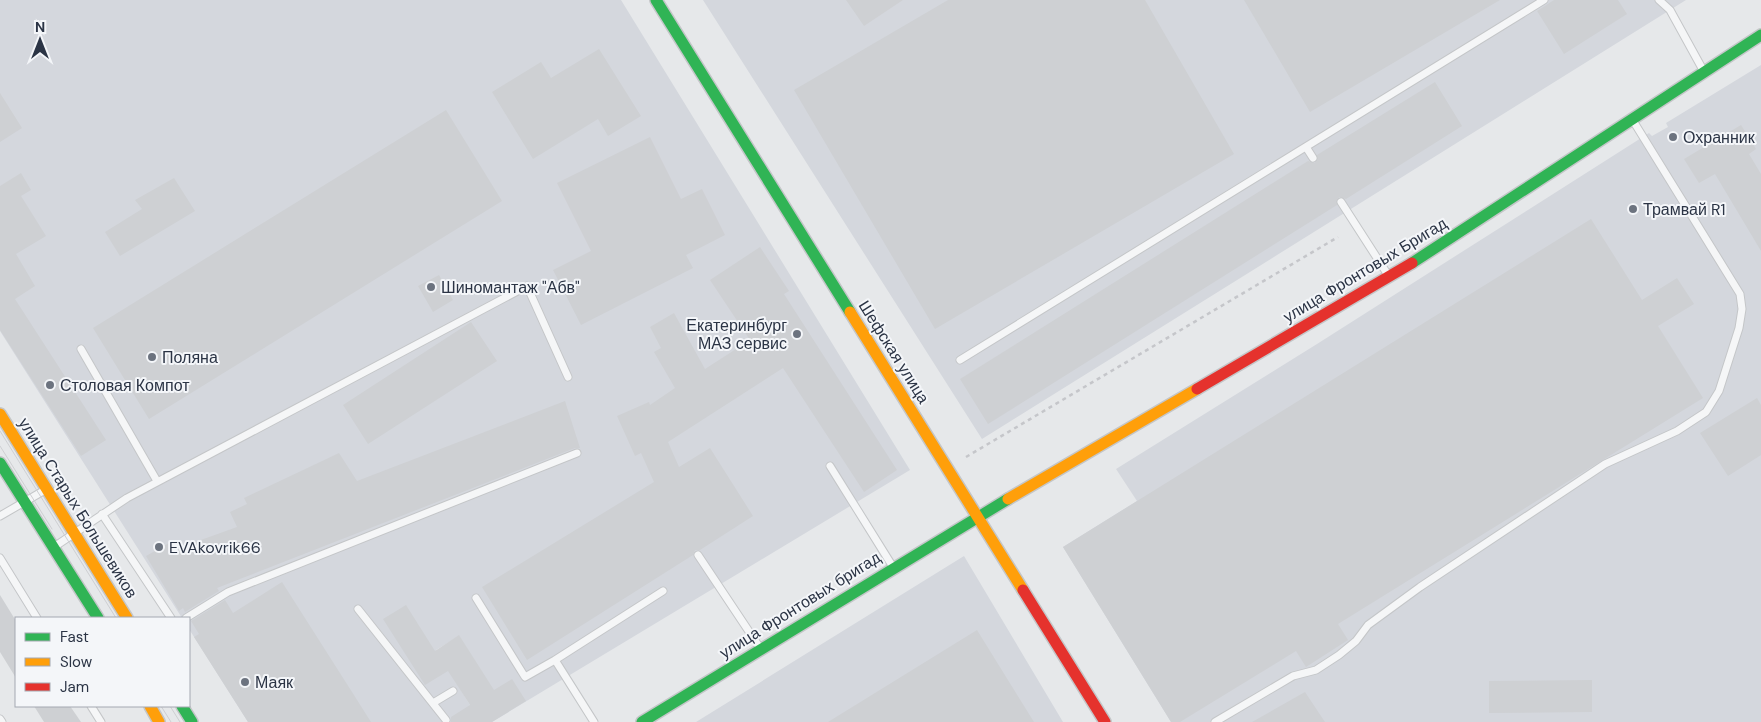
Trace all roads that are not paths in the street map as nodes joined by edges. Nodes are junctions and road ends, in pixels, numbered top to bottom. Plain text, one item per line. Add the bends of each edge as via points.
1 (656, 0) edge
2 (1544, 0) edge
3 (1659, 0) edge
4 (1761, 35) edge
5 (1703, 71) junction
6 (1632, 118) junction
7 (1306, 147) junction
8 (1314, 158) dead end
9 (1341, 202) dead end
10 (1390, 277) junction
11 (81, 349) dead end
12 (960, 360) dead end
13 (568, 377) dead end
14 (0, 414) edge
15 (577, 453) dead end
16 (0, 463) edge
17 (830, 466) dead end
18 (158, 481) junction
19 (46, 489) junction
20 (24, 502) junction
21 (102, 514) junction
22 (0, 516) edge
23 (976, 517) junction
24 (76, 534) junction
25 (54, 547) junction
26 (698, 555) dead end
27 (0, 558) edge
28 (893, 567) junction
29 (663, 591) dead end
30 (476, 598) dead end
31 (358, 609) dead end
32 (36, 617) edge
33 (97, 617) edge
34 (127, 617) edge
35 (170, 617) edge
36 (188, 617) edge
37 (761, 649) junction
38 (555, 660) junction
39 (453, 691) dead end
40 (434, 703) junction
41 (92, 707) edge
42 (151, 707) edge
43 (183, 707) edge
44 (446, 720) dead end
45 (101, 722) edge
46 (159, 722) edge
47 (192, 722) edge
48 (594, 722) edge
49 (642, 722) edge
50 (1105, 722) edge
51 (1215, 722) edge

1 - 23 main road, Шефская улица
2 - 7 lane
3 - 5 lane via 1670,10
4 - 5 main road, улица Фронтовых Бригад
5 - 6 main road, улица Фронтовых Бригад
6 - 10 main road, улица Фронтовых Бригад
6 - 51 lane via 1740,294 1739,328 1719,391 1706,412 1677,431 1605,464 1420,587 1368,626 1339,655 1316,670 1293,676
7 - 8 lane
7 - 12 lane
9 - 10 lane
10 - 23 main road, улица Фронтовых Бригад
11 - 18 lane
13 - 18 lane via 527,286
14 - 19 main road, улица Старых Большевиков
15 - 36 lane via 228,592
16 - 20 main road
17 - 28 lane
18 - 21 lane
19 - 20 lane
19 - 24 main road, улица Старых Большевиков
20 - 22 lane
20 - 25 main road
21 - 24 lane
21 - 35 lane
23 - 28 main road, улица Фронтовых бригад
23 - 50 main road, Шефская улица
24 - 25 lane
24 - 34 main road, улица Старых Большевиков
25 - 33 main road
26 - 37 lane
27 - 32 lane
28 - 37 main road, улица Фронтовых бригад
29 - 38 lane
30 - 38 lane via 525,677
31 - 40 lane
37 - 49 main road, улица Фронтовых бригад
38 - 48 lane
39 - 40 lane
40 - 44 lane
41 - 45 lane
42 - 46 main road
43 - 47 main road

